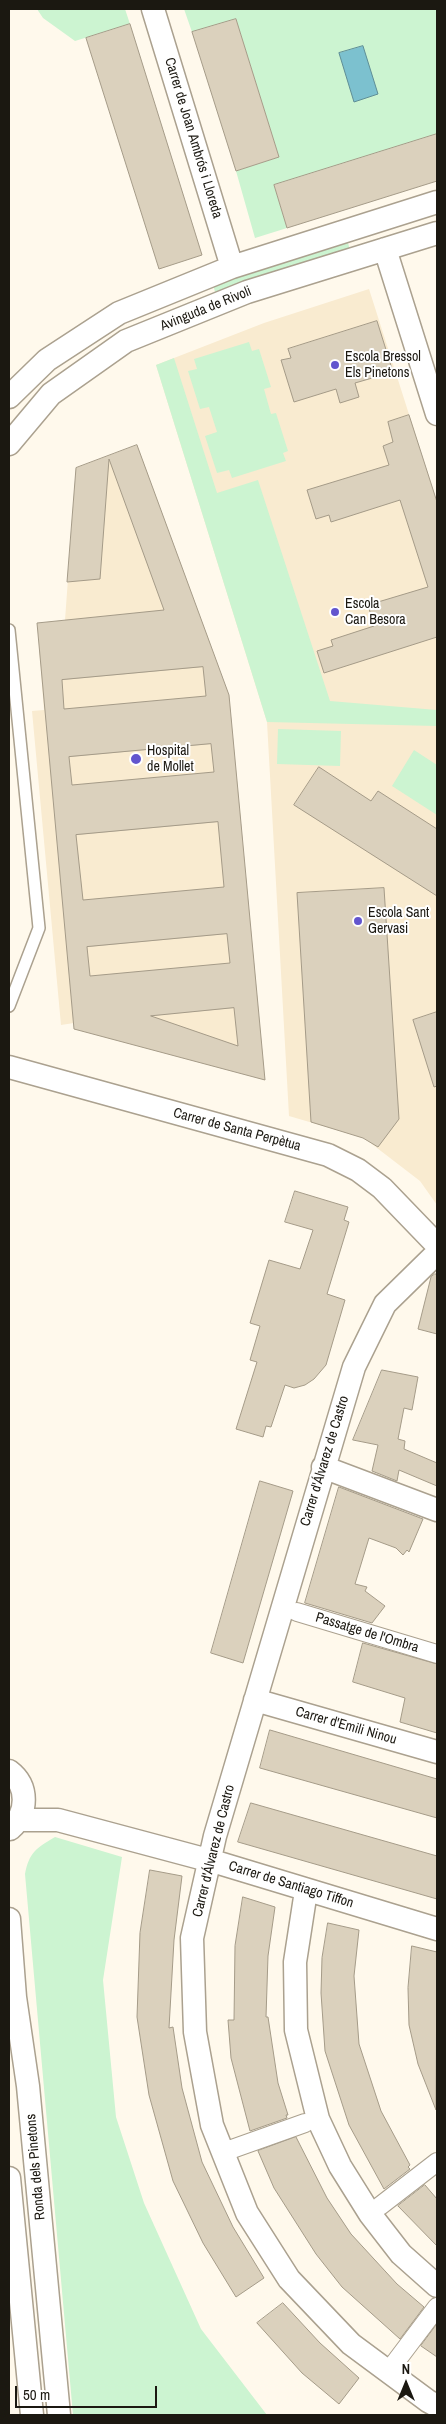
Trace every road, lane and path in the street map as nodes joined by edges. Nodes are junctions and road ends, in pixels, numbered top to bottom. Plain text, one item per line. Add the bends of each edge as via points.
1 (153, 9) edge
2 (437, 202) edge
3 (437, 233) edge
4 (385, 249) junction
5 (232, 267) junction
6 (9, 397) edge
7 (437, 414) edge
8 (9, 444) edge
9 (9, 630) edge
10 (9, 1006) edge
11 (9, 1068) edge
12 (436, 1253) edge
13 (323, 1467) junction
14 (437, 1510) edge
15 (297, 1612) dead end
16 (437, 1654) edge
17 (255, 1700) junction
18 (437, 1752) edge
19 (14, 1777) edge
20 (58, 1820) junction
21 (14, 1825) edge
22 (210, 1861) junction
23 (306, 1891) junction
24 (9, 1919) edge
25 (437, 1928) edge
26 (305, 2123) dead end
27 (232, 2149) dead end
28 (437, 2162) edge
29 (9, 2178) edge
30 (380, 2206) dead end
31 (437, 2286) edge
32 (437, 2307) edge
33 (394, 2364) dead end
34 (437, 2406) edge
35 (32, 2415) edge
36 (59, 2415) edge

1 - 5 street, Carrer de Joan Ambrós i Lloreda
2 - 5 street, Avinguda de Rivoli
3 - 4 street, Avinguda de Rivoli
4 - 7 street
4 - 8 street, Avinguda de Rivoli via 247,292 126,341 51,394
5 - 6 street, Avinguda de Rivoli via 119,313 47,360
9 - 10 lane via 39,928
11 - 12 street, Carrer de Santa Perpètua via 328,1155 358,1170 382,1188
12 - 13 street, Carrer d'Álvarez de Castro via 385,1304 354,1367
13 - 14 street
13 - 17 street, Carrer d'Álvarez de Castro
15 - 16 street, Passatge de l'Ombra
17 - 18 street, Carrer d'Emili Ninou
17 - 22 street, Carrer d'Álvarez de Castro
19 - 20 street, Carrer de Santiago Tiffon via 34,1802
19 - 21 street via 24,1802
20 - 21 street, Carrer de Santiago Tiffon
20 - 22 street, Carrer de Santiago Tiffon
22 - 23 street, Carrer de Santiago Tiffon
22 - 34 street, Carrer d'Álvarez de Castro via 192,1938 195,2032 212,2125 247,2213 289,2279 351,2344
23 - 25 street, Carrer de Santiago Tiffon
23 - 31 street via 295,1962 296,2030 318,2119 340,2166 370,2214 401,2254
24 - 36 street, Ronda dels Pinetons
26 - 27 street
28 - 30 street
29 - 35 street, Ronda dels Pinetons
32 - 33 street

